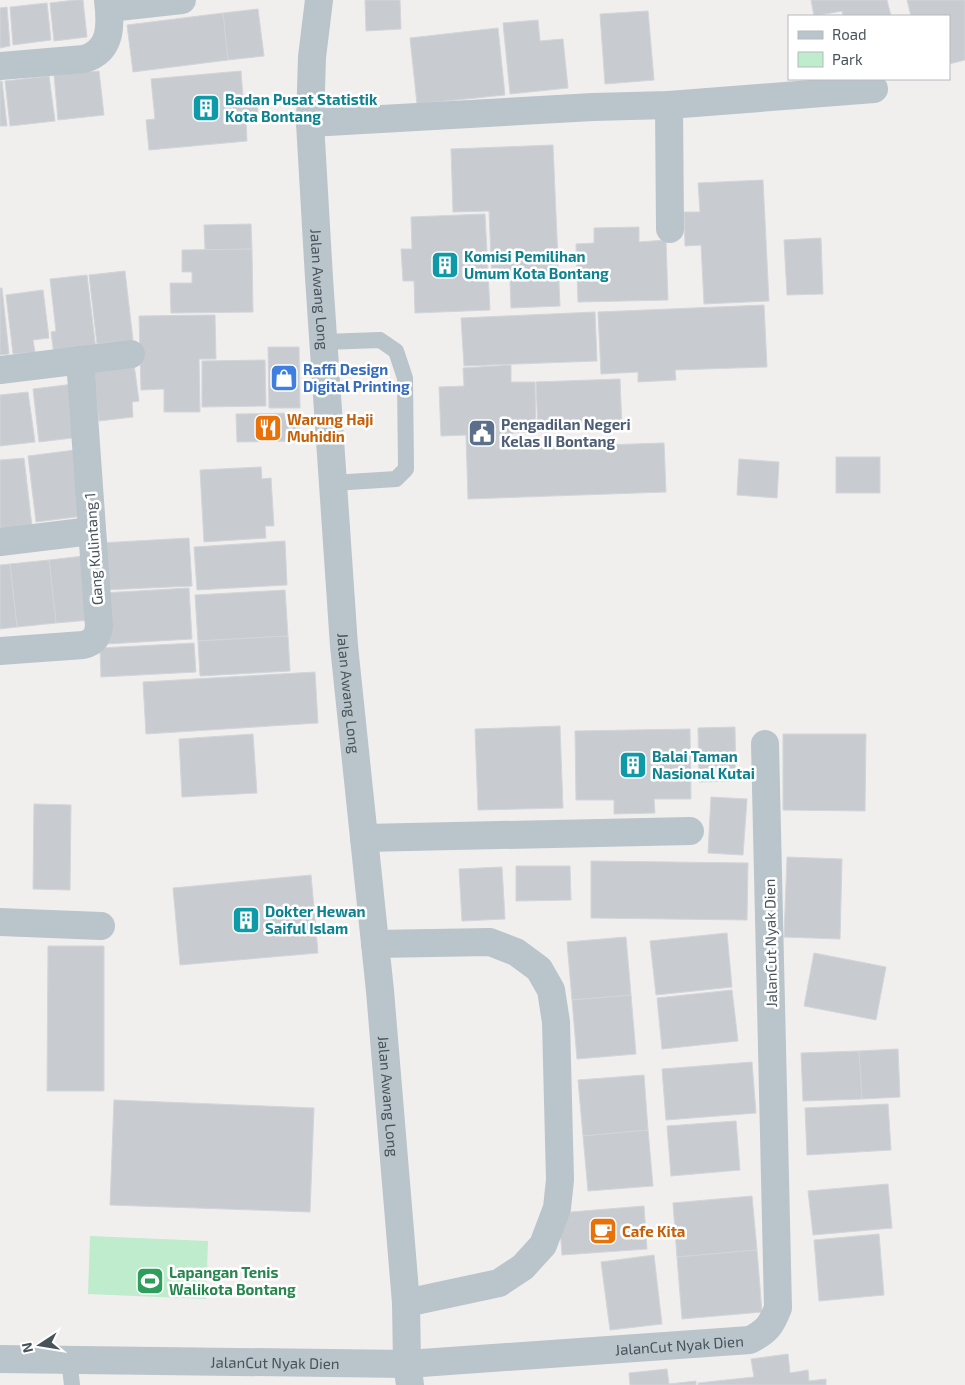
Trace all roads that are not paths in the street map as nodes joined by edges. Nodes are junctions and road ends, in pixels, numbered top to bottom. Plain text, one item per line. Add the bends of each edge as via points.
1 (182, 0) edge
2 (319, 0) edge
3 (108, 4) edge
4 (0, 66) edge
5 (874, 89) dead end
6 (669, 106) junction
7 (310, 123) junction
8 (670, 229) dead end
9 (324, 342) junction
10 (131, 354) dead end
11 (80, 360) junction
12 (0, 370) edge
13 (333, 483) junction
14 (91, 531) junction
15 (0, 542) edge
16 (0, 651) edge
17 (765, 744) dead end
18 (690, 831) dead end
19 (364, 838) junction
20 (0, 922) edge
21 (101, 926) dead end
22 (374, 944) junction
23 (406, 1303) junction
24 (0, 1359) edge
25 (70, 1372) edge
26 (409, 1374) edge

1 - 3 street
2 - 7 street, Jalan Awang Long via 312,58
3 - 4 street via 107,42 94,56
5 - 6 street
6 - 7 street via 593,107
6 - 8 street
7 - 9 street, Jalan Awang Long
9 - 13 street, Jalan Awang Long
9 - 13 lane via 380,340 396,351 405,378 406,469 396,479
10 - 11 street
11 - 12 street
11 - 14 street, Gang Kulintang 1
13 - 19 street, Jalan Awang Long via 344,646
14 - 15 street
14 - 16 street, Gang Kulintang 1 via 98,635 83,645
17 - 26 street, JalanCut Nyak Dien via 778,1278 778,1308 772,1323 750,1340
18 - 19 street
19 - 22 street, Jalan Awang Long
20 - 21 street
22 - 23 street, Jalan Awang Long
22 - 23 street via 490,942 516,952 539,969 551,990 556,1022 560,1180 557,1208 543,1245 523,1267 499,1282
23 - 26 street, Jalan Awang Long
24 - 25 street, JalanCut Nyak Dien
25 - 26 street, JalanCut Nyak Dien

